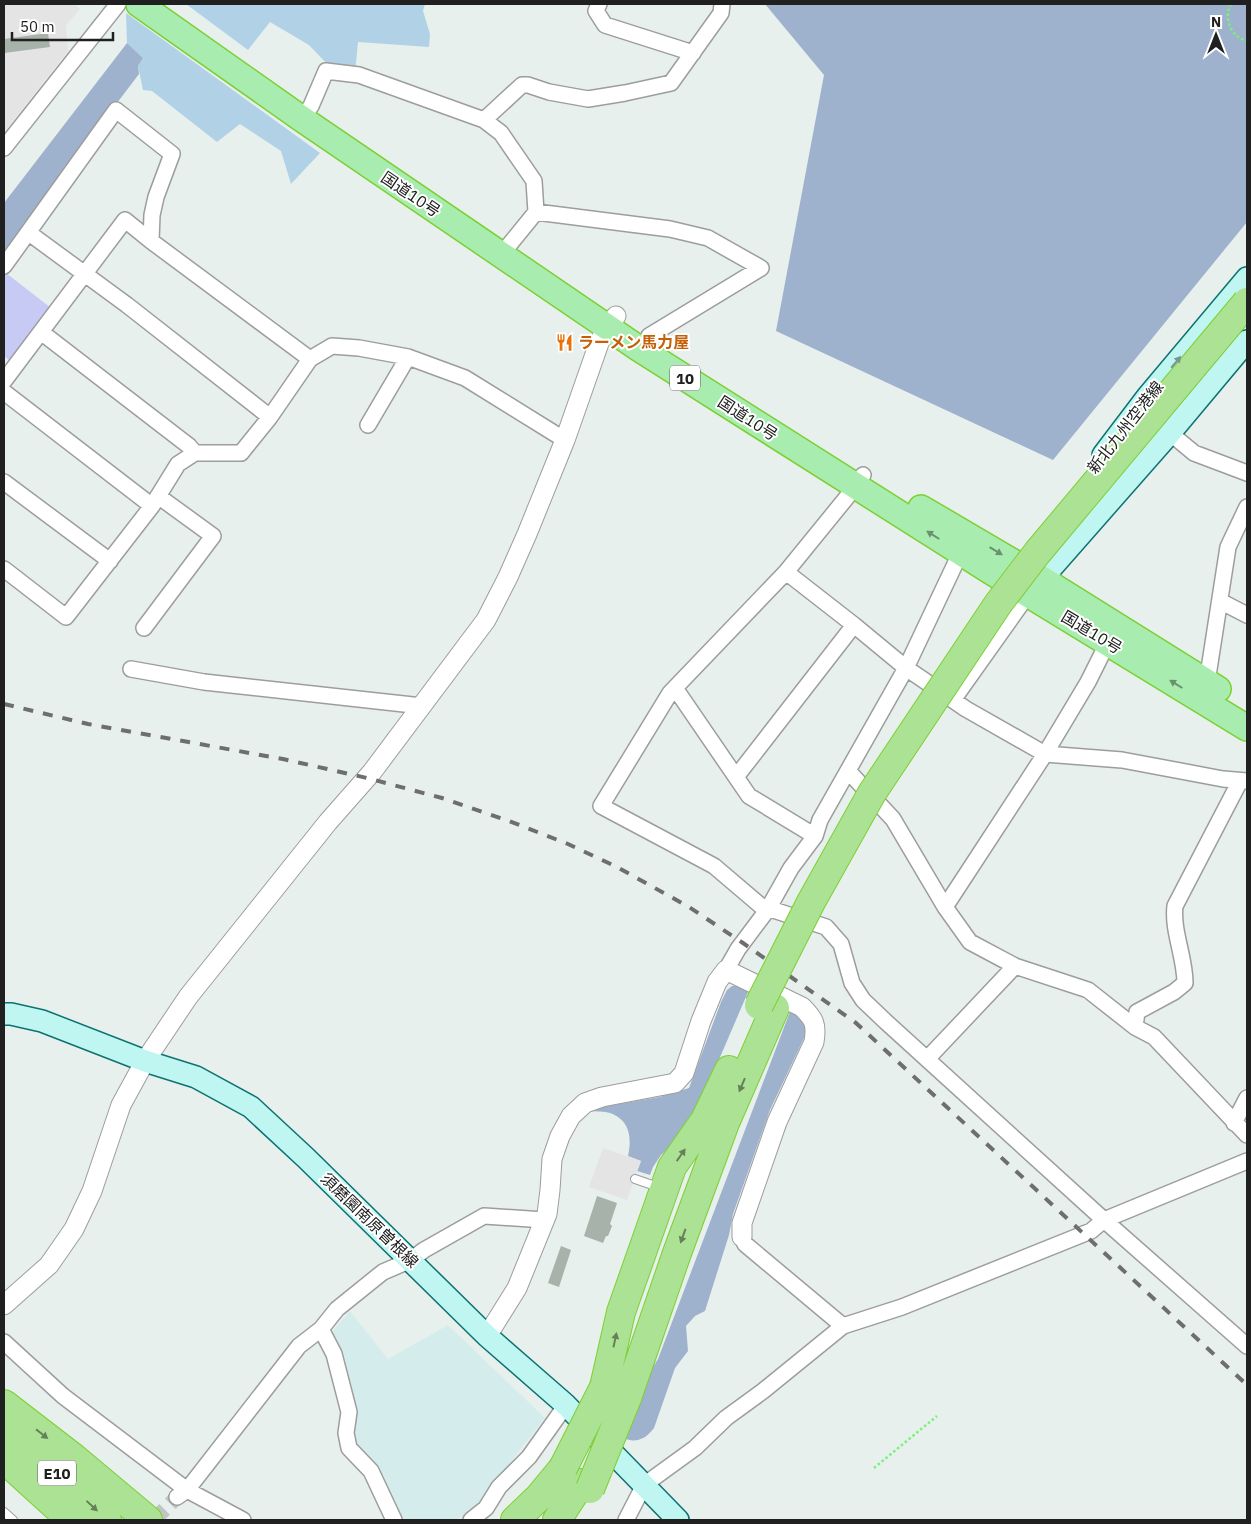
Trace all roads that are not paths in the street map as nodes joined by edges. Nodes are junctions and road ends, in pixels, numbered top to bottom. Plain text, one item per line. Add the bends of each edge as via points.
1 (118, 4) edge
2 (139, 4) edge
3 (167, 4) edge
4 (599, 4) edge
5 (722, 4) edge
6 (693, 53) junction
7 (306, 113) junction
8 (484, 120) junction
9 (4, 148) edge
10 (536, 212) junction
11 (28, 233) junction
12 (150, 241) junction
13 (505, 250) junction
14 (4, 266) edge
15 (85, 275) junction
16 (1247, 278) edge
17 (1247, 302) edge
18 (612, 322) junction
19 (1247, 322) edge
20 (41, 332) junction
21 (649, 336) junction
22 (1247, 341) edge
23 (408, 357) junction
24 (310, 359) junction
25 (4, 381) edge
26 (4, 392) edge
27 (270, 417) junction
28 (368, 424) dead end
29 (1170, 433) junction
30 (565, 440) junction
31 (194, 453) junction
32 (1247, 473) edge
33 (859, 481) junction
34 (4, 482) edge
35 (155, 501) junction
36 (1247, 507) edge
37 (958, 550) junction
38 (110, 561) junction
39 (4, 569) edge
40 (786, 572) junction
41 (1013, 573) junction
42 (1036, 586) junction
43 (1220, 601) junction
44 (1247, 615) edge
45 (854, 625) junction
46 (144, 628) dead end
47 (1112, 634) junction
48 (906, 668) junction
49 (131, 669) dead end
50 (933, 686) junction
51 (675, 688) junction
52 (1202, 690) junction
53 (953, 700) junction
54 (422, 706) junction
55 (1247, 708) edge
56 (1247, 728) edge
57 (1044, 754) junction
58 (849, 772) junction
59 (736, 777) junction
60 (1243, 781) edge
61 (815, 836) junction
62 (944, 907) junction
63 (768, 909) junction
64 (1016, 966) junction
65 (726, 970) junction
66 (767, 1006) junction
67 (4, 1014) edge
68 (1134, 1027) junction
69 (927, 1059) junction
70 (145, 1061) junction
71 (1247, 1098) edge
72 (1234, 1123) junction
73 (1247, 1135) edge
74 (1247, 1161) edge
75 (635, 1178) dead end
76 (664, 1188) junction
77 (544, 1220) junction
78 (1104, 1220) junction
79 (742, 1237) joint
80 (411, 1260) junction
81 (4, 1305) edge
82 (844, 1326) junction
83 (322, 1329) junction
84 (487, 1336) junction
85 (4, 1342) edge
86 (1247, 1346) edge
87 (616, 1393) junction
88 (4, 1404) edge
89 (566, 1405) junction
90 (4, 1427) edge
91 (4, 1459) edge
92 (578, 1480) junction
93 (644, 1485) junction
94 (182, 1494) junction
95 (4, 1512) edge
96 (13, 1520) edge
97 (71, 1520) edge
98 (108, 1520) edge
99 (148, 1520) edge
100 (243, 1520) edge
101 (394, 1520) edge
102 (471, 1520) edge
103 (515, 1520) edge
104 (536, 1520) edge
105 (557, 1520) edge
106 (576, 1520) edge
107 (626, 1520) edge
108 (678, 1520) edge

1 - 9 street
2 - 7 highway, 国道10号 / 10
3 - 7 highway, 国道10号 / 10
4 - 6 street via 596,11 605,26
5 - 6 street via 721,13
6 - 8 street via 672,83 588,98 522,85
7 - 8 street via 326,71 359,75
7 - 13 highway, 国道10号 / 10
8 - 10 street via 501,133 534,181
10 - 13 street
10 - 21 street via 670,229 708,238 760,268
11 - 12 street via 116,110 172,154 156,197
11 - 14 street
11 - 15 street
12 - 15 street via 125,220
12 - 24 street
13 - 18 highway, 国道10号 / 10
15 - 20 street
15 - 27 street
41 -> 16 main road, 新北九州空港線 via 1147,397
17 - 66 highway, bridge via 998,604 872,793 812,902
18 - 21 highway, 国道10号 / 10
18 - 30 street via 599,343
18 - 33 highway, 国道10号 / 10
19 - 66 highway via 1012,609 884,802
20 - 25 street
20 - 31 street
21 - 33 highway, 国道10号 / 10
22 - 29 main road
23 - 24 street via 332,346
23 - 28 street
23 - 30 street via 465,378
24 - 27 street
26 - 35 street
27 - 31 street via 241,453
29 - 32 street via 1194,453
29 - 42 main road
30 - 54 street via 523,543 486,620
31 - 35 street via 178,464
37 -> 33 highway, 国道10号 / 10
33 - 40 street
33 -> 41 highway, 国道10号 / 10
34 - 38 street
35 - 38 street
35 - 46 street via 213,536
36 - 43 street via 1228,547
37 - 41 highway, 国道10号 / 10
37 - 48 street via 957,560
38 - 39 street via 66,617
40 - 45 street
40 - 51 street
41 - 42 highway, 国道10号 / 10
41 - 50 street
42 - 47 highway, 国道10号 / 10
42 - 53 street
43 - 44 street
43 - 52 street
45 - 48 street
45 - 59 street
47 - 52 highway, 国道10号 / 10
47 - 57 street via 1088,682
48 - 50 street
48 - 58 street
49 - 54 street via 204,682
50 - 53 street
51 - 59 street
51 - 63 street via 601,806 714,866
52 - 55 highway, 国道10号 / 10
52 - 56 highway, 国道10号 / 10
53 - 57 street
54 - 70 street via 188,997
57 - 60 street via 1122,760
57 - 62 street
58 - 61 street via 820,820
58 - 62 street via 894,819
59 - 61 street via 749,796
60 - 68 street via 1175,906 1185,983 1137,1012
61 - 63 street via 791,868
62 - 64 street via 970,942
63 - 65 street via 738,948
63 - 69 street via 826,926 841,944 852,983 863,1000
64 - 68 street via 1088,990
64 - 69 street
65 - 77 street via 717,982 701,1021 684,1073 675,1083 602,1097 585,1103 571,1116 552,1159
65 - 79 street via 802,1007 816,1028 814,1042 777,1122 742,1223
76 -> 66 highway via 672,1167 705,1120
66 -> 87 highway via 677,1253
67 - 70 main road, 須磨園南原曽根線 via 42,1021
68 - 72 street via 1154,1037
69 - 78 street
70 - 80 main road, 須磨園南原曽根線 via 196,1077 251,1107
70 - 81 street via 121,1105 92,1191 74,1229 48,1265
71 - 72 street
72 - 73 street
74 - 78 street
75 - 76 lane
87 -> 76 highway via 621,1312
77 - 80 street via 484,1216
77 - 84 street via 517,1288
78 - 82 street via 1091,1231 902,1308
78 - 86 street
79 - 82 street via 745,1244
80 - 83 street via 383,1272 337,1309
80 - 84 main road, 須磨園南原曽根線
82 - 93 street via 726,1418 695,1448
83 - 94 street via 299,1346
83 - 101 street via 334,1354 349,1412 346,1432 349,1448 371,1471
84 - 89 main road, 須磨園南原曽根線
85 - 94 street via 63,1396
87 - 92 highway, bridge
88 -> 99 highway
89 - 93 main road, 須磨園南原曽根線
89 - 102 street via 529,1457 499,1487 486,1508
90 -> 98 highway, E10
91 - 97 highway, E10
92 - 103 highway via 539,1497
92 - 104 highway
92 - 105 highway
92 - 106 highway
93 - 107 street
93 - 108 main road, 須磨園南原曽根線
94 - 100 street
95 - 96 lane

